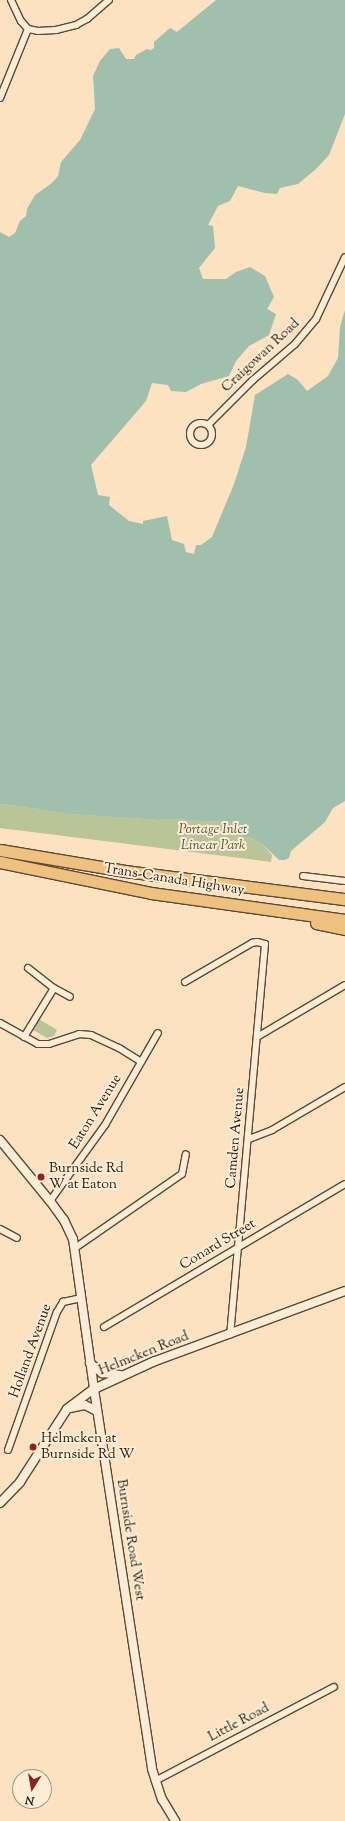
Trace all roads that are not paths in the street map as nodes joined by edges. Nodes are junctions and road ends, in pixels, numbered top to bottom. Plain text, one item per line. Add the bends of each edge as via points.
1 (11, 0) edge
2 (109, 0) edge
3 (28, 29) junction
4 (0, 98) edge
5 (345, 257) edge
6 (208, 425) dead end
7 (0, 850) edge
8 (0, 862) edge
9 (125, 871) junction
10 (303, 876) dead end
11 (345, 881) edge
12 (345, 892) edge
13 (176, 897) junction
14 (345, 899) edge
15 (345, 920) edge
16 (345, 929) edge
17 (28, 968) dead end
18 (185, 982) dead end
19 (345, 985) edge
20 (54, 988) junction
21 (70, 997) dead end
22 (0, 1022) edge
23 (158, 1033) dead end
24 (24, 1037) junction
25 (257, 1037) junction
26 (141, 1062) junction
27 (345, 1087) edge
28 (249, 1139) junction
29 (0, 1140) edge
30 (186, 1154) dead end
31 (345, 1184) edge
32 (50, 1201) junction
33 (0, 1229) edge
34 (18, 1238) dead end
35 (75, 1248) junction
36 (238, 1248) junction
37 (345, 1291) edge
38 (82, 1298) junction
39 (104, 1327) dead end
40 (230, 1334) junction
41 (90, 1363) junction
42 (122, 1375) junction
43 (94, 1389) junction
44 (67, 1409) junction
45 (97, 1411) junction
46 (8, 1450) dead end
47 (0, 1503) edge
48 (334, 1687) dead end
49 (155, 1781) junction
50 (175, 1821) edge

1 - 3 street via 21,22
2 - 3 street via 76,25 56,30
3 - 4 street
5 - 6 street, Craigowan Road via 316,319 295,344 253,380
7 - 9 highway, Trans-Canada Highway
8 - 13 highway, Trans-Canada Highway
9 - 12 highway via 153,869
9 - 14 highway, Trans-Canada Highway
10 - 11 street
13 - 15 highway, Trans-Canada Highway
13 - 16 highway via 217,909 301,920
17 - 20 street
18 - 25 street, Camden Avenue via 252,943 265,944
19 - 25 street
20 - 21 street
20 - 24 street
22 - 24 street
23 - 26 street, Eaton Avenue
24 - 26 street via 43,1044 70,1035 84,1034 119,1048
25 - 28 street, Camden Avenue
26 - 32 street, Eaton Avenue via 106,1125
27 - 28 street via 272,1130
28 - 36 street, Camden Avenue
29 - 32 street, Burnside Road West
30 - 35 street via 182,1174
31 - 36 street, Conard Street
32 - 35 street, Burnside Road West via 70,1232
33 - 34 street
35 - 38 street, Burnside Road West
36 - 39 street, Conard Street
36 - 40 street, Camden Avenue
37 - 40 street, Helmcken Road
38 - 41 street, Burnside Road West
38 - 46 street, Holland Avenue via 63,1302 57,1312
40 - 42 street, Helmcken Road
41 - 42 street via 102,1373
41 - 43 street, Burnside Road West
42 - 43 street, Helmcken Road
43 - 44 street, Helmcken Road
43 - 45 street, Burnside Road West
44 - 45 street via 85,1405
44 - 47 street, Helmcken Road via 20,1482
45 - 49 street, Burnside Road West
48 - 49 street, Little Road
49 - 50 street, Burnside Road West

